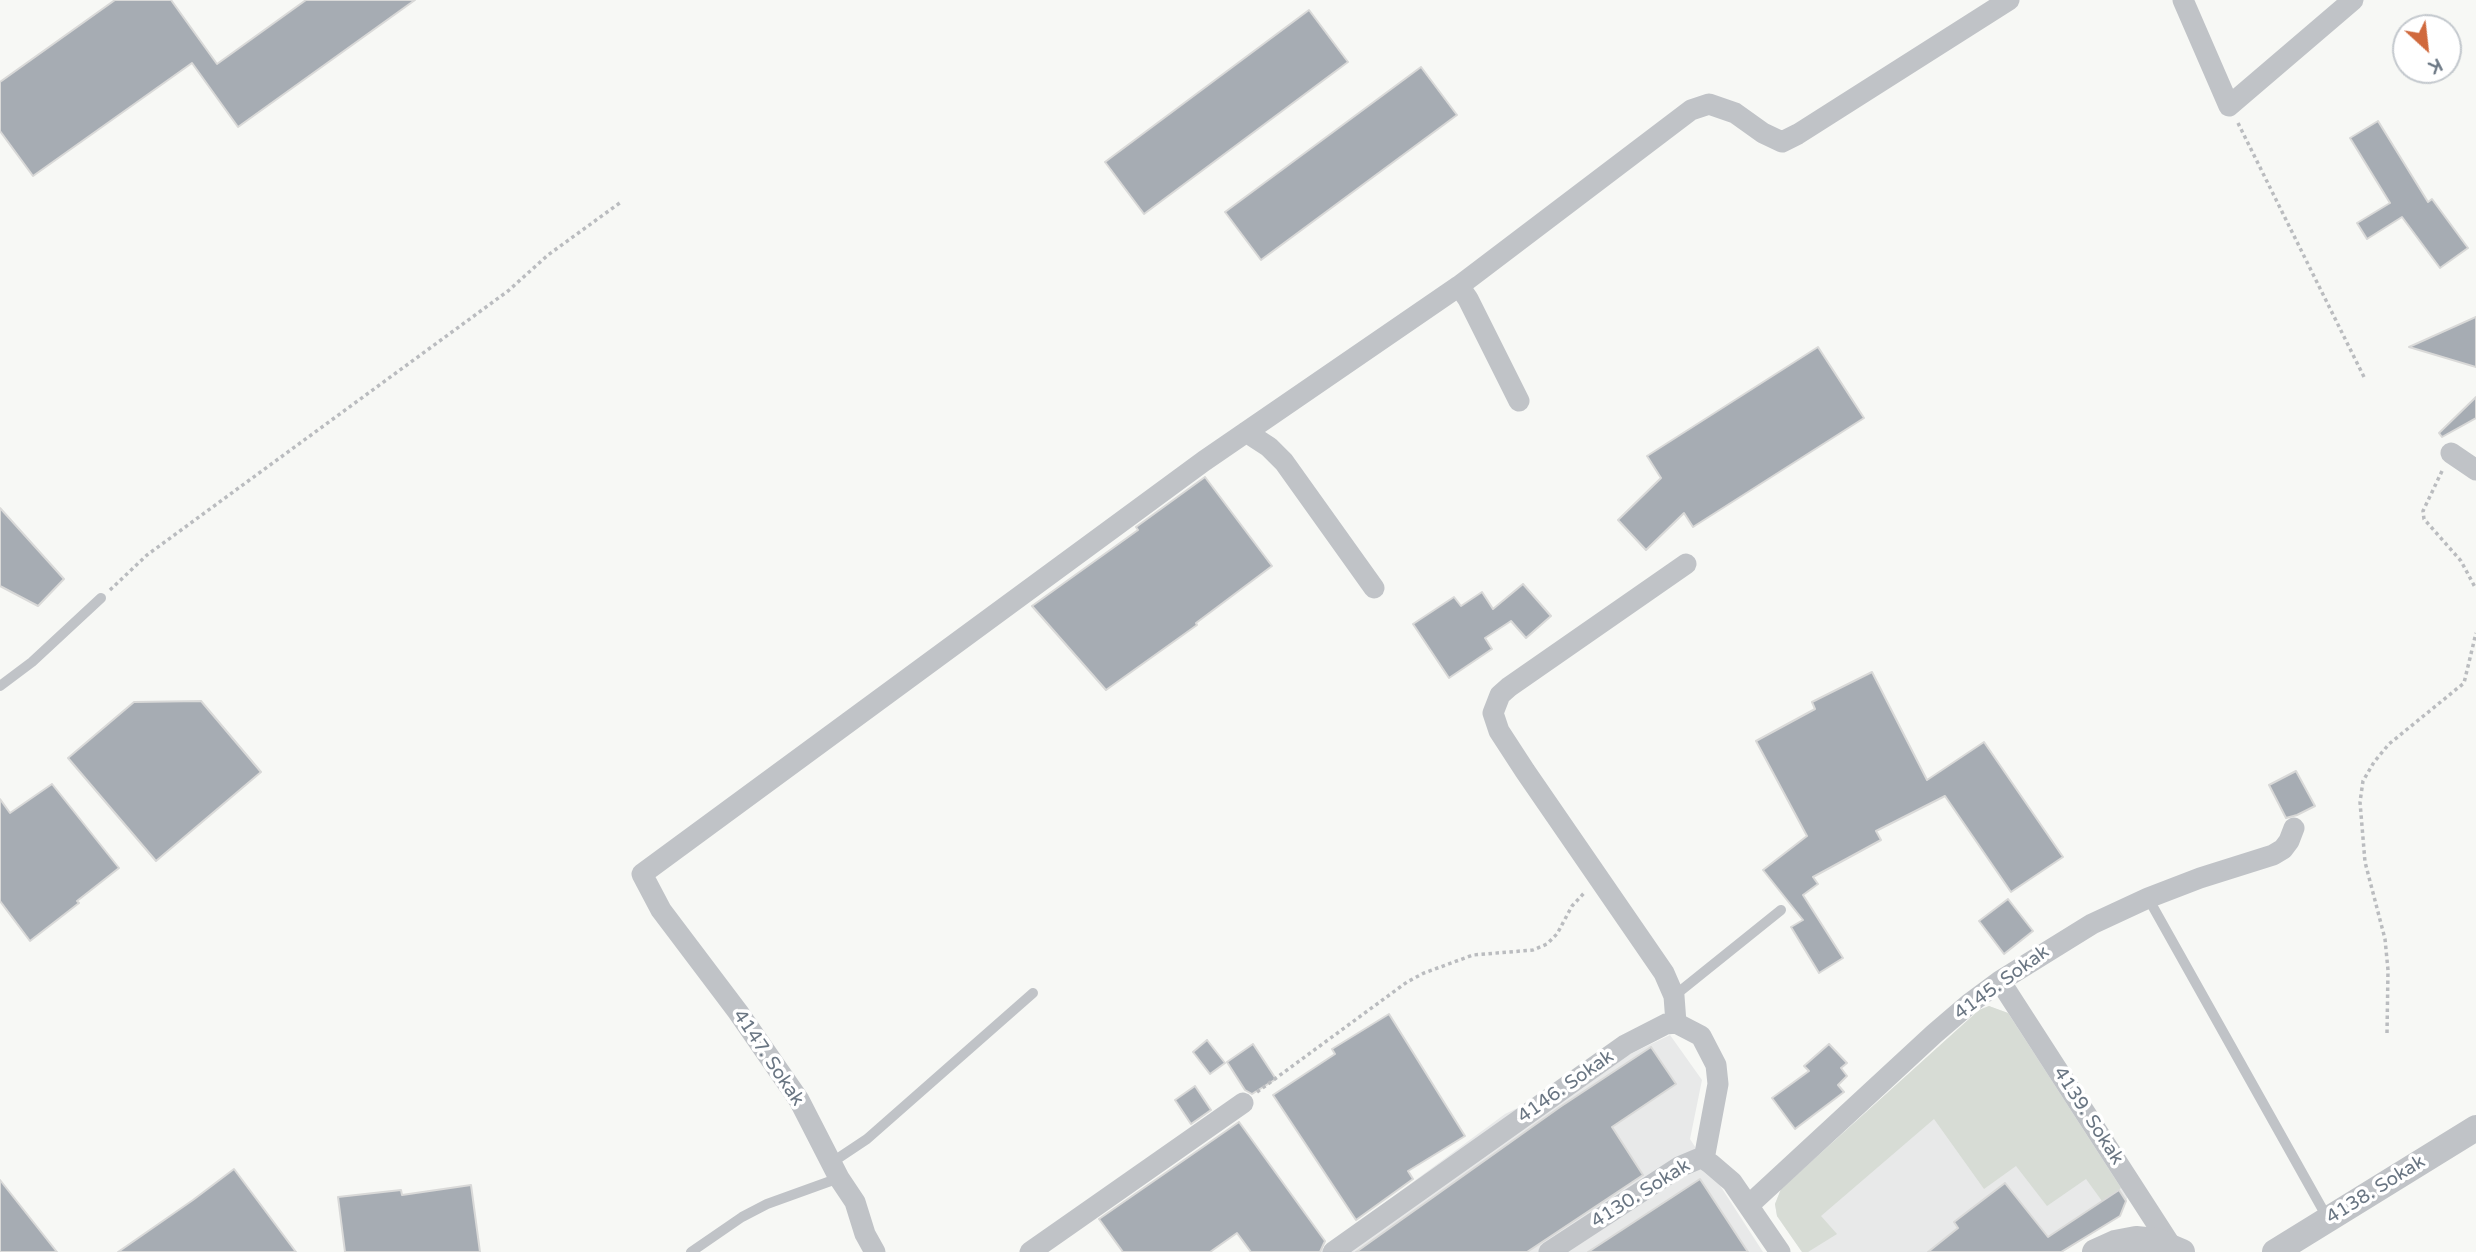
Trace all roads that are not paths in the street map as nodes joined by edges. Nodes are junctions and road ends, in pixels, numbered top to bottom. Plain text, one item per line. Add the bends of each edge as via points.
1 (2009, 0) edge
2 (2183, 0) edge
3 (2353, 0) edge
4 (1459, 286) junction
5 (1519, 401) dead end
6 (1246, 432) junction
7 (2451, 453) road end
8 (2476, 470) edge
9 (1686, 564) dead end
10 (1374, 588) dead end
11 (101, 598) road end
12 (0, 686) edge
13 (2294, 828) dead end
14 (2148, 898) junction
15 (1781, 910) dead end
16 (2000, 981) junction
17 (1033, 993) dead end
18 (1674, 996) junction
19 (1676, 1023) junction
20 (1243, 1103) road end
21 (2476, 1128) edge
22 (1701, 1159) junction
23 (835, 1170) junction
24 (1749, 1205) junction
25 (2329, 1220) junction
26 (2176, 1251) edge
27 (691, 1252) edge
28 (875, 1252) edge
29 (1030, 1252) edge
30 (1334, 1252) edge
31 (1549, 1252) edge
32 (1780, 1252) edge
33 (2095, 1252) edge
34 (2275, 1252) edge

1 - 4 street via 1782,142 1735,113 1709,104 1692,110
2 - 3 street via 2229,106
4 - 5 street
4 - 6 street
6 - 10 street via 1284,462
6 - 23 street, 4147. Sokak via 642,874 661,910 785,1080
7 - 8 street
9 - 18 street via 1509,687 1495,703 1494,721 1664,973
11 - 12 lane
13 - 14 street, 4145. Sokak via 2283,849 2273,855
14 - 16 street, 4145. Sokak via 2092,924
14 - 25 lane
15 - 18 lane
16 - 24 street, 4145. Sokak via 1934,1034
16 - 26 street, 4139. Sokak
17 - 23 lane
18 - 19 street
19 - 22 street via 1701,1036 1716,1065 1718,1084
19 - 30 street, 4146. Sokak via 1625,1045
20 - 29 street
21 - 25 street, 4138. Sokak
22 - 24 street via 1732,1182
22 - 31 street, 4130. Sokak via 1679,1167
23 - 27 lane via 742,1217
23 - 28 street, 4147. Sokak via 855,1202
24 - 32 street
25 - 34 street, 4138. Sokak
26 - 33 street via 2156,1241 2136,1239

